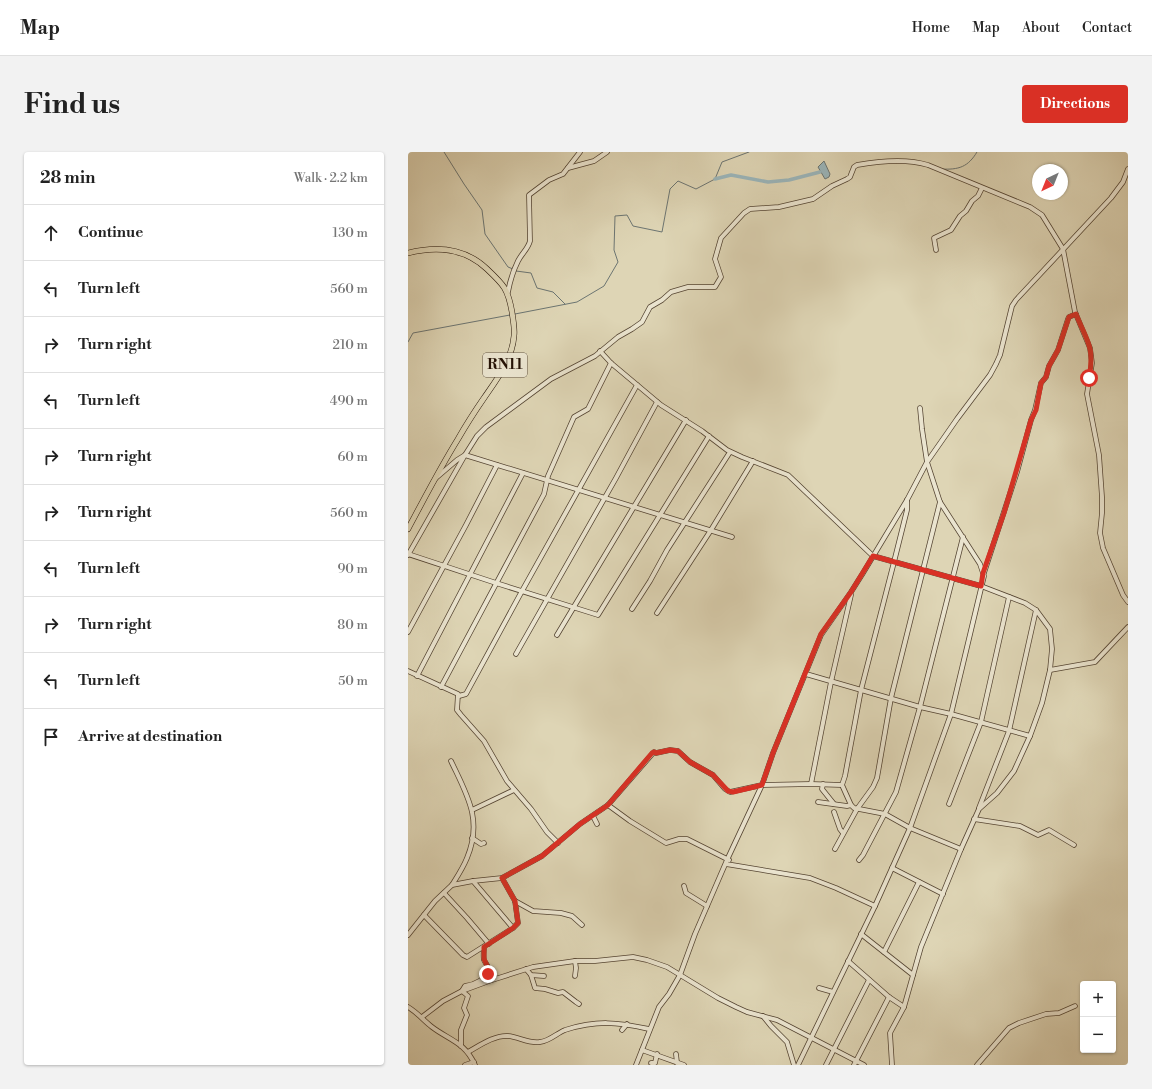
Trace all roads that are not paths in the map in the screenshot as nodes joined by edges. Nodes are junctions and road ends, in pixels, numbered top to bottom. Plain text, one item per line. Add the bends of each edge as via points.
1 (580, 152) edge
2 (607, 152) edge
3 (568, 168) junction
4 (1128, 169) edge
5 (982, 188) junction
6 (1063, 249) junction
7 (936, 250) dead end
8 (408, 253) edge
9 (508, 292) junction
10 (1076, 314) junction
11 (600, 351) junction
12 (611, 363) junction
13 (637, 385) junction
14 (657, 402) junction
15 (920, 408) dead end
16 (686, 420) junction
17 (709, 436) junction
18 (730, 452) junction
19 (465, 454) junction
20 (753, 461) junction
21 (927, 462) junction
22 (497, 465) junction
23 (523, 473) junction
24 (436, 479) junction
25 (548, 480) junction
26 (579, 490) junction
27 (604, 498) junction
28 (907, 500) junction
29 (940, 502) junction
30 (633, 506) junction
31 (661, 515) junction
32 (686, 522) junction
33 (408, 529) edge
34 (711, 530) junction
35 (732, 537) dead end
36 (963, 537) junction
37 (408, 554) edge
38 (873, 556) junction
39 (894, 562) junction
40 (443, 566) junction
41 (923, 570) junction
42 (983, 573) junction
43 (470, 574) junction
44 (952, 578) junction
45 (496, 583) junction
46 (981, 586) junction
47 (522, 591) junction
48 (851, 592) junction
49 (1010, 597) junction
50 (548, 599) junction
51 (1128, 602) edge
52 (572, 607) junction
53 (632, 609) dead end
54 (1036, 610) junction
55 (657, 613) dead end
56 (1128, 627) edge
57 (408, 632) edge
58 (557, 635) dead end
59 (516, 654) dead end
60 (1050, 670) junction
61 (408, 671) edge
62 (806, 674) junction
63 (417, 676) junction
64 (831, 682) junction
65 (441, 687) junction
66 (861, 690) junction
67 (459, 696) junction
68 (891, 698) junction
69 (920, 707) junction
70 (951, 714) junction
71 (981, 722) junction
72 (1009, 731) junction
73 (1030, 736) junction
74 (451, 761) dead end
75 (814, 768) junction
76 (820, 769) dead end
77 (811, 784) junction
78 (823, 784) junction
79 (762, 785) junction
80 (842, 785) junction
81 (514, 790) junction
82 (818, 802) dead end
83 (834, 804) junction
84 (949, 804) dead end
85 (608, 805) junction
86 (851, 805) junction
87 (979, 808) junction
88 (857, 809) junction
89 (472, 810) junction
90 (834, 812) dead end
91 (885, 814) junction
92 (593, 816) junction
93 (974, 819) junction
94 (597, 824) dead end
95 (910, 828) junction
96 (843, 833) junction
97 (472, 838) junction
98 (484, 843) dead end
99 (558, 843) junction
100 (1074, 845) dead end
101 (835, 849) dead end
102 (961, 849) junction
103 (859, 860) dead end
104 (727, 861) junction
105 (892, 868) junction
106 (502, 878) junction
107 (473, 881) junction
108 (919, 882) junction
109 (452, 886) junction
110 (684, 886) dead end
111 (444, 893) junction
112 (943, 894) junction
113 (515, 901) junction
114 (707, 906) junction
115 (875, 906) junction
116 (424, 915) junction
117 (582, 925) dead end
118 (513, 928) junction
119 (861, 934) junction
120 (408, 935) edge
121 (489, 944) junction
122 (484, 947) junction
123 (884, 952) junction
124 (575, 961) junction
125 (848, 961) junction
126 (526, 970) junction
127 (531, 975) junction
128 (680, 975) junction
129 (913, 975) junction
130 (544, 976) dead end
131 (575, 976) dead end
132 (869, 980) junction
133 (819, 988) dead end
134 (462, 991) junction
135 (833, 992) junction
136 (889, 997) junction
137 (579, 1004) dead end
138 (1075, 1006) dead end
139 (408, 1007) edge
140 (904, 1007) junction
141 (763, 1016) junction
142 (422, 1017) junction
143 (627, 1024) junction
144 (649, 1029) junction
145 (622, 1030) dead end
146 (811, 1038) junction
147 (461, 1046) junction
148 (642, 1050) junction
149 (833, 1050) junction
150 (468, 1052) junction
151 (657, 1054) junction
152 (676, 1054) dead end
153 (474, 1063) edge
154 (651, 1063) dead end
155 (855, 1063) edge
156 (681, 1064) edge
157 (465, 1065) edge
158 (636, 1065) edge
159 (794, 1065) edge
160 (798, 1065) edge
161 (826, 1065) edge
162 (864, 1065) edge
163 (892, 1065) edge
164 (978, 1065) edge

1 - 3 street
2 - 3 street via 594,161
3 - 9 street via 563,174 549,180 529,195 529,247 512,274
4 - 6 street via 1123,182 1111,198
5 - 6 street via 1038,212
5 - 7 street via 951,230 934,238
5 - 11 street via 916,162 862,164 854,167 847,179 813,199 779,207 747,210 721,238 715,259 721,277 715,287 688,287 671,292 650,307 642,322
6 - 10 street
6 - 21 street via 1014,303 1000,355 990,375
8 - 9 main road, RN11 via 429,249 450,250 471,257 485,266
9 - 24 main road, RN11 via 514,326 511,351 503,370 457,440
10 - 42 street via 1069,317 1058,350 1041,383 1036,410
10 - 51 street via 1092,357 1087,394 1099,455 1102,497 1100,537
11 - 12 street
11 - 19 street via 551,379 486,427
12 - 13 street
12 - 25 street via 588,409 574,417
13 - 14 street
13 - 26 street
14 - 16 street
14 - 27 street
15 - 21 street
16 - 17 street
16 - 30 street
17 - 18 street
17 - 31 street
18 - 20 street
18 - 32 street
19 - 22 street
19 - 24 street
19 - 37 street
20 - 34 street
20 - 38 street via 788,475
21 - 28 street
21 - 29 street
22 - 23 street
22 - 40 street
23 - 25 street
23 - 43 street
24 - 33 main road, RN11
25 - 26 street
25 - 45 street via 544,494
26 - 27 street
26 - 47 street
27 - 30 street
27 - 50 street
28 - 38 street
28 - 39 street via 907,510
29 - 36 street
29 - 41 street
30 - 31 street
30 - 52 street
31 - 32 street
31 - 52 street via 598,615
32 - 34 street
32 - 53 street
34 - 35 street
34 - 55 street
36 - 42 street
36 - 44 street
37 - 40 street
38 - 39 street
38 - 48 street
39 - 41 street
39 - 66 street
40 - 43 street
40 - 57 street
41 - 44 street
41 - 68 street
42 - 46 street
43 - 45 street
43 - 63 street
44 - 46 street
44 - 69 street
45 - 47 street
45 - 65 street
46 - 49 street
46 - 70 street
47 - 50 street
47 - 67 street via 466,694
48 - 62 street via 821,634
48 - 64 street
49 - 54 street via 1025,602
49 - 71 street
50 - 52 street
50 - 59 street
52 - 58 street
54 - 60 street via 1050,629
54 - 72 street
56 - 60 street via 1095,662
60 - 73 street
61 - 63 street
62 - 64 street
62 - 79 street
63 - 65 street
64 - 66 street
64 - 75 street
65 - 67 street
66 - 68 street
66 - 80 street
67 - 81 street via 457,710 484,741
68 - 69 street
68 - 88 street via 876,778 873,787
69 - 70 street
69 - 91 street via 896,792
70 - 71 street
70 - 95 street
71 - 72 street
71 - 84 street
72 - 73 street
72 - 87 street
73 - 87 street via 1014,771 997,793
74 - 89 street
75 - 76 street
75 - 77 street
77 - 78 street
77 - 79 street
78 - 80 street
78 - 83 street via 822,789
79 - 85 street via 728,791 713,775 690,762 678,751 654,752
79 - 104 street
80 - 86 street
81 - 89 street
81 - 99 street via 531,809 546,832
82 - 83 street
83 - 86 street
85 - 92 street
85 - 104 street via 666,842 687,839
86 - 88 street
87 - 93 street
88 - 91 street
88 - 96 street
89 - 97 street
90 - 96 street
91 - 95 street
91 - 103 street
92 - 94 street
92 - 99 street
93 - 100 street via 1020,826 1038,835 1049,830
93 - 102 street
95 - 102 street
95 - 105 street
96 - 101 street
97 - 98 street via 481,844
97 - 109 street via 467,858
99 - 106 street via 542,856
102 - 112 street
104 - 114 street
104 - 115 street via 810,878
105 - 108 street
105 - 115 street
106 - 107 street
106 - 113 street
107 - 109 street
107 - 118 street
108 - 112 street
108 - 123 street
109 - 111 street
110 - 114 street via 686,893
111 - 116 street
111 - 121 street
112 - 129 street via 921,947
113 - 117 street via 533,911 572,916
113 - 118 street via 518,923
114 - 128 street
115 - 119 street
116 - 120 street
116 - 122 street via 465,957
118 - 121 street
119 - 123 street
119 - 125 street
121 - 122 street
122 - 134 street via 488,974 474,984 465,986
123 - 129 street
124 - 126 street
124 - 128 street via 633,957 667,967
124 - 131 street
125 - 132 street
125 - 135 street
126 - 127 street
126 - 134 street
127 - 130 street
127 - 137 street via 535,988 563,992
128 - 141 street via 736,1007
128 - 144 street
129 - 140 street
132 - 136 street
132 - 149 street
133 - 135 street
134 - 142 street
134 - 147 street via 468,996 464,1008 467,1015 461,1030
135 - 146 street
136 - 140 street
136 - 155 street
138 - 164 street via 1009,1028
139 - 142 street
140 - 163 street via 889,1036
141 - 146 street via 777,1020
141 - 159 street via 787,1042
142 - 147 street via 432,1027
143 - 144 street
143 - 145 street
143 - 150 street via 602,1022 579,1026 540,1042 502,1036
144 - 148 street
146 - 149 street
146 - 160 street
147 - 150 street
148 - 151 street
148 - 158 street
149 - 155 street
149 - 161 street
150 - 153 street
151 - 154 street via 655,1063
151 - 156 street
152 - 156 street
153 - 157 street
155 - 162 street

